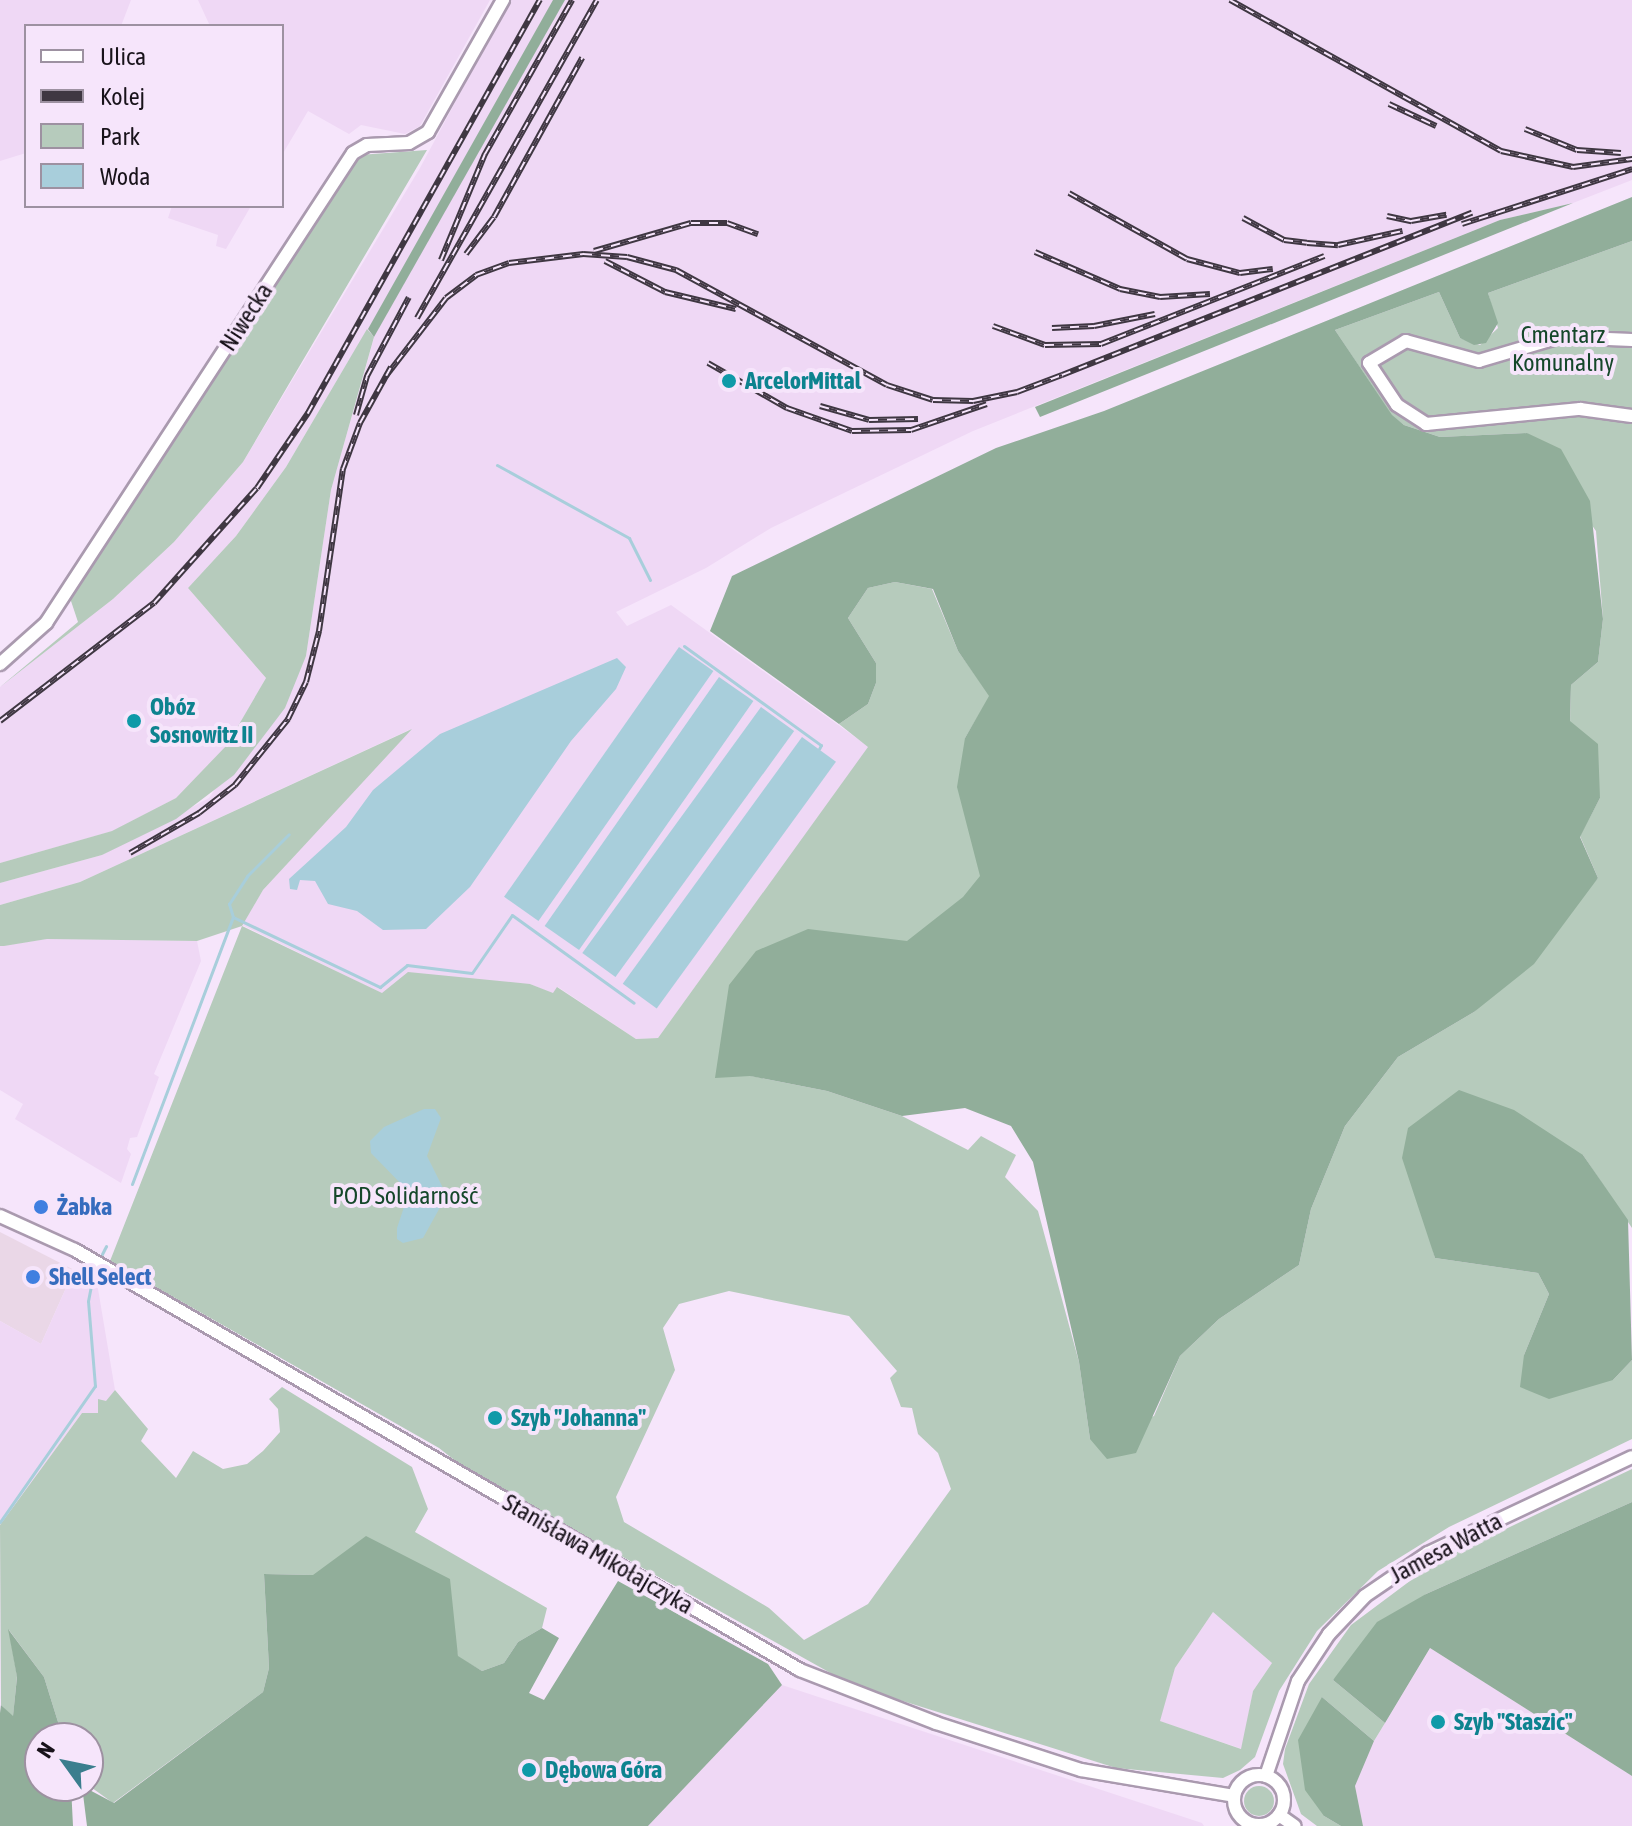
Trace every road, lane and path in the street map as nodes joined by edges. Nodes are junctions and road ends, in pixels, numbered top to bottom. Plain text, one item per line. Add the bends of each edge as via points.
1 (503, 0) edge
2 (1632, 340) edge
3 (1632, 416) edge
4 (0, 664) edge
5 (0, 1216) edge
6 (1632, 1457) edge
7 (1266, 1776) junction
8 (1234, 1796) junction
9 (1279, 1815) junction
10 (1242, 1823) edge
11 (1295, 1826) edge

1 - 4 street, Niwecka via 428,132 409,143 367,145 353,153 46,623
2 - 3 street via 1560,337 1479,361 1406,341 1369,363 1397,405 1426,424 1580,409
5 - 8 street, Stanisława Mikołajczyka via 75,1250 800,1670 908,1713 1081,1770
6 - 7 street, Jamesa Watta via 1428,1553 1365,1596 1329,1634 1298,1681
7 - 8 street via 1249,1777
7 - 9 street via 1284,1797
8 - 10 street
9 - 10 street via 1259,1826
9 - 11 street

